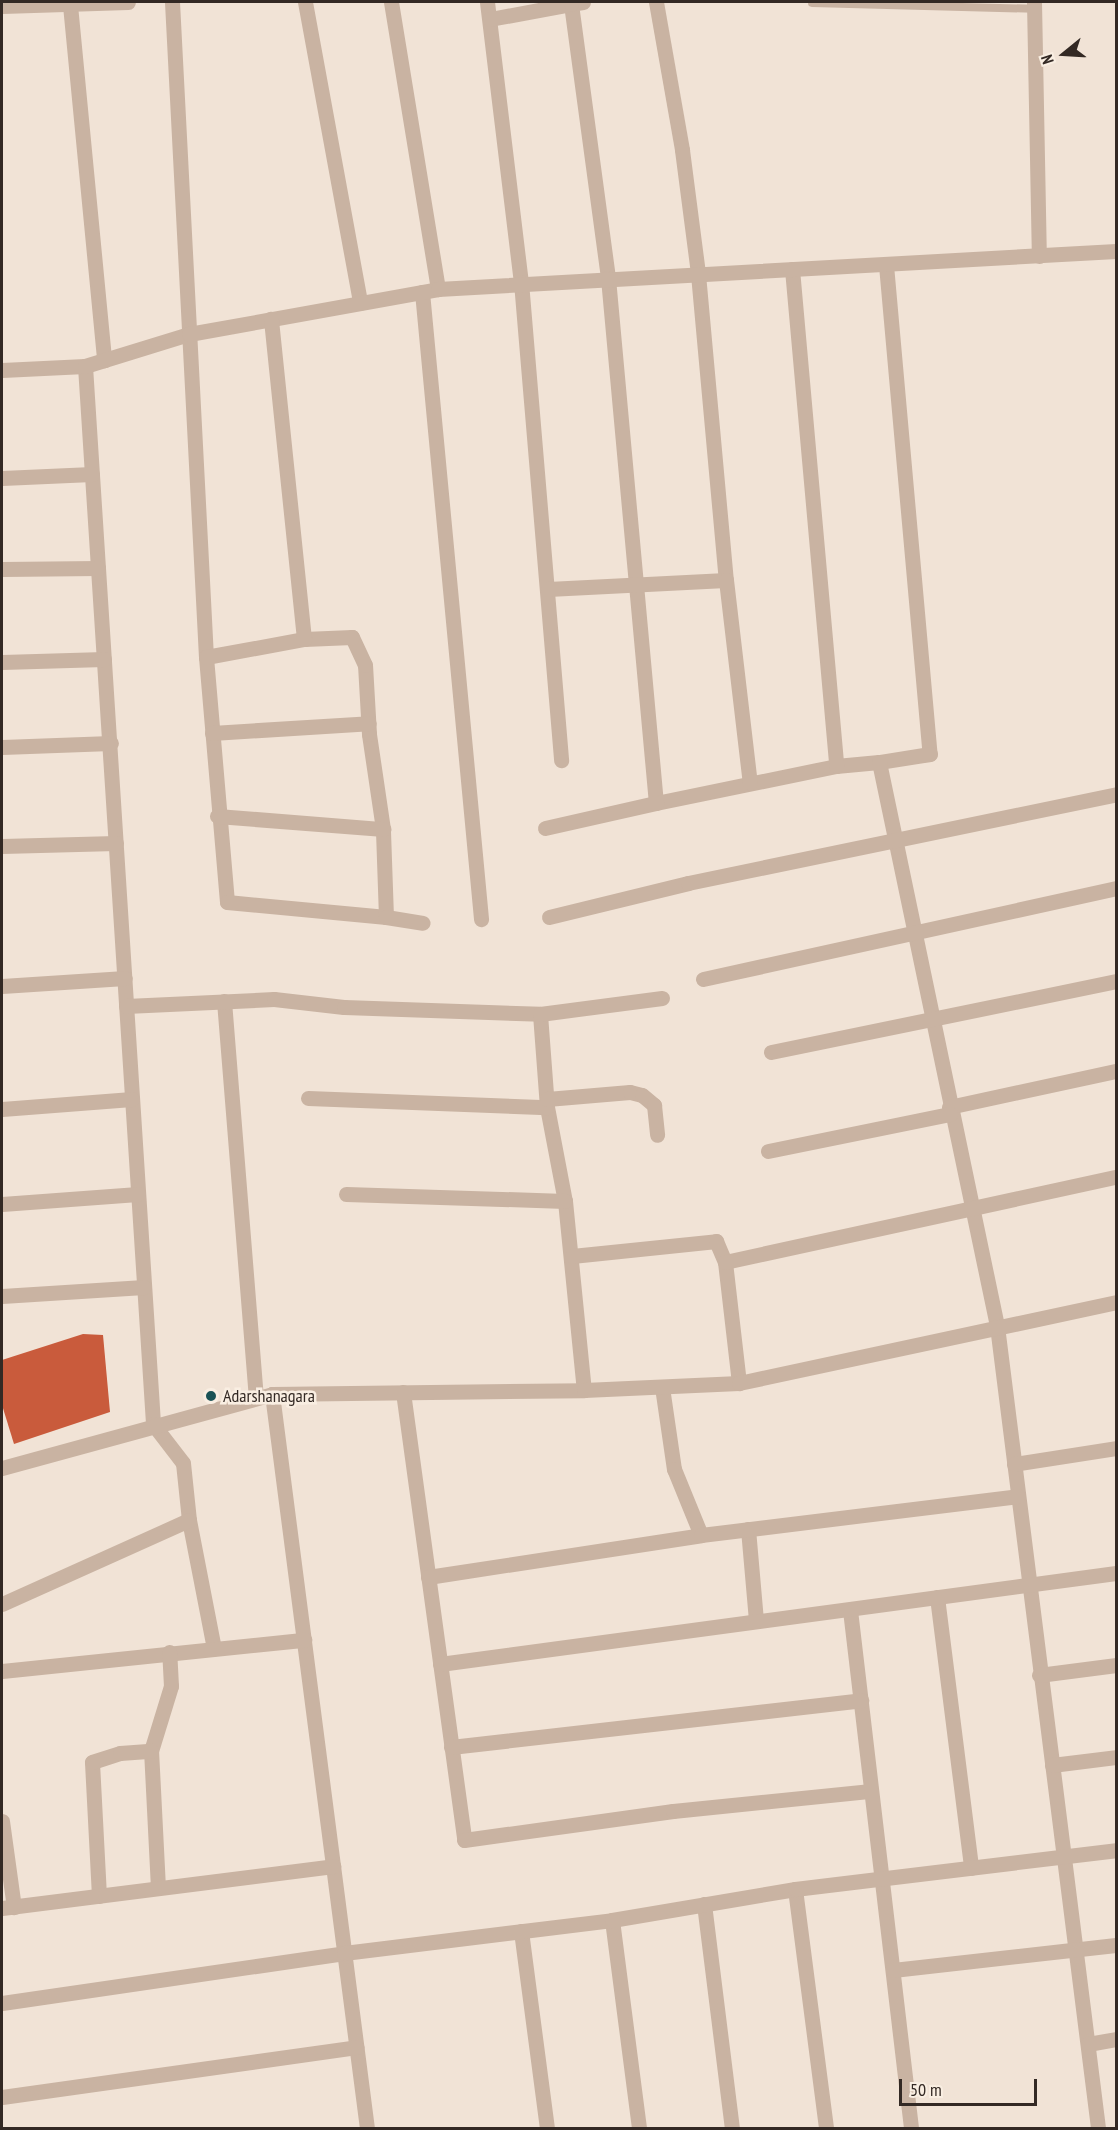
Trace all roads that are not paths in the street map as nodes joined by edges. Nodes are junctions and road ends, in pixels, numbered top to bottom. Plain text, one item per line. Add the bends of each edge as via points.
1 (127, 2) edge
2 (172, 2) edge
3 (305, 2) edge
4 (391, 2) edge
5 (487, 2) edge
6 (575, 2) edge
7 (656, 2) edge
8 (29, 3) edge
9 (812, 3) edge
10 (70, 5) junction
11 (1034, 5) edge
12 (2, 6) edge
13 (490, 19) junction
14 (1116, 251) edge
15 (1039, 256) junction
16 (886, 265) junction
17 (792, 269) junction
18 (698, 274) junction
19 (608, 278) junction
20 (521, 282) junction
21 (438, 289) junction
22 (422, 292) junction
23 (360, 303) junction
24 (271, 319) junction
25 (189, 334) junction
26 (104, 360) junction
27 (85, 366) junction
28 (2, 370) edge
29 (92, 474) junction
30 (2, 478) edge
31 (98, 568) junction
32 (2, 569) edge
33 (726, 580) junction
34 (636, 586) junction
35 (548, 589) junction
36 (304, 639) junction
37 (206, 657) junction
38 (104, 659) junction
39 (2, 662) edge
40 (369, 723) junction
41 (212, 733) junction
42 (111, 742) junction
43 (2, 747) edge
44 (561, 760) dead end
45 (879, 762) junction
46 (836, 766) junction
47 (750, 783) junction
48 (1116, 794) edge
49 (656, 803) junction
50 (218, 816) junction
51 (545, 828) dead end
52 (383, 829) junction
53 (893, 841) junction
54 (116, 843) junction
55 (2, 846) edge
56 (1116, 888) edge
57 (386, 917) junction
58 (549, 917) dead end
59 (481, 919) dead end
60 (423, 923) dead end
61 (912, 931) junction
62 (124, 978) junction
63 (703, 979) dead end
64 (1116, 981) edge
65 (2, 986) edge
66 (662, 998) dead end
67 (224, 1001) junction
68 (126, 1006) junction
69 (540, 1014) junction
70 (930, 1020) junction
71 (771, 1052) dead end
72 (1116, 1071) edge
73 (308, 1098) dead end
74 (132, 1099) junction
75 (547, 1103) junction
76 (2, 1109) edge
77 (950, 1110) junction
78 (657, 1135) dead end
79 (768, 1151) dead end
80 (1116, 1177) edge
81 (138, 1194) junction
82 (345, 1194) dead end
83 (566, 1201) junction
84 (2, 1204) edge
85 (972, 1210) junction
86 (572, 1256) junction
87 (724, 1262) junction
88 (144, 1287) junction
89 (2, 1296) edge
90 (1116, 1302) edge
91 (997, 1326) junction
92 (739, 1383) junction
93 (662, 1387) junction
94 (584, 1390) junction
95 (404, 1392) junction
96 (272, 1394) junction
97 (256, 1397) junction
98 (153, 1424) junction
99 (1116, 1448) edge
100 (1014, 1464) junction
101 (2, 1468) edge
102 (1018, 1496) junction
103 (189, 1520) junction
104 (748, 1529) junction
105 (701, 1534) junction
106 (1116, 1573) edge
107 (428, 1577) junction
108 (1029, 1583) junction
109 (937, 1597) junction
110 (2, 1604) edge
111 (850, 1610) junction
112 (756, 1620) junction
113 (304, 1640) junction
114 (214, 1649) junction
115 (169, 1652) junction
116 (440, 1664) junction
117 (1116, 1665) edge
118 (2, 1671) edge
119 (1039, 1675) junction
120 (861, 1700) junction
121 (451, 1747) junction
122 (151, 1751) junction
123 (1116, 1757) edge
124 (1052, 1765) junction
125 (871, 1791) junction
126 (2, 1821) edge
127 (1116, 1850) edge
128 (1063, 1857) junction
129 (333, 1866) junction
130 (971, 1868) junction
131 (882, 1878) junction
132 (159, 1888) junction
133 (795, 1889) junction
134 (99, 1896) junction
135 (704, 1904) junction
136 (8, 1908) edge
137 (612, 1920) junction
138 (522, 1932) junction
139 (1116, 1945) edge
140 (1076, 1951) junction
141 (344, 1953) junction
142 (892, 1970) junction
143 (2, 2004) edge
144 (1116, 2039) edge
145 (1088, 2044) junction
146 (356, 2047) junction
147 (2, 2097) edge
148 (367, 2128) edge
149 (547, 2128) edge
150 (639, 2128) edge
151 (732, 2128) edge
152 (826, 2128) edge
153 (911, 2128) edge
154 (1098, 2128) edge

1 - 10 street
2 - 25 street
3 - 23 street
4 - 21 street
5 - 13 street
6 - 13 street
6 - 19 street
7 - 18 street via 682,150
8 - 10 street
8 - 12 street
9 - 11 lane
10 - 26 street
11 - 15 street
13 - 20 street
14 - 15 street
15 - 16 street
16 - 17 street
16 - 45 street via 930,754
17 - 18 street
17 - 46 street
18 - 19 street
18 - 33 street
19 - 20 street
19 - 34 street
20 - 21 street
20 - 35 street
21 - 22 street
22 - 23 street
22 - 59 street
23 - 24 street
24 - 25 street
24 - 36 street
25 - 26 street
25 - 37 street
26 - 27 street
27 - 28 street
27 - 29 street
29 - 30 street
29 - 31 street
31 - 32 street
31 - 38 street
33 - 34 street
33 - 47 street
34 - 35 street
34 - 49 street
35 - 44 street
36 - 37 street
36 - 40 street via 352,637 365,665
37 - 41 street
38 - 39 street
38 - 42 street
40 - 41 street
40 - 52 street
41 - 50 street
42 - 43 street
42 - 54 street
45 - 46 street
45 - 53 street
46 - 47 street
47 - 49 street
48 - 53 street
49 - 51 street
50 - 52 street
50 - 57 street via 227,902
52 - 57 street
53 - 58 street
53 - 61 street
54 - 55 street
54 - 62 street
56 - 61 street
57 - 60 street
61 - 63 street
61 - 70 street
62 - 65 street
62 - 68 street
64 - 70 street
66 - 69 street
67 - 68 street
67 - 69 street via 274,999 344,1007
67 - 97 street
68 - 74 street
69 - 75 street
70 - 71 street
70 - 77 street
72 - 77 street
73 - 75 street
74 - 76 street
74 - 81 street
75 - 78 street via 630,1092 642,1095 654,1105
75 - 83 street
77 - 79 street
77 - 85 street
80 - 85 street
81 - 84 street
81 - 88 street
82 - 83 street
83 - 86 street
85 - 87 street
85 - 91 street
86 - 87 street via 704,1240 716,1241
86 - 94 street
87 - 92 street
88 - 89 street
88 - 98 street
90 - 91 street
91 - 92 street
91 - 100 street
92 - 93 street
93 - 94 street
93 - 105 street via 674,1469
94 - 95 street
95 - 96 street
95 - 107 street
96 - 97 street
96 - 113 street
97 - 98 street
98 - 101 street
98 - 103 street via 183,1463
99 - 100 street
100 - 102 street
102 - 104 street
102 - 108 street
103 - 110 street
103 - 114 street
104 - 105 street
104 - 112 street
105 - 107 street
106 - 108 street
107 - 116 street
108 - 109 street
108 - 119 street
109 - 111 street
109 - 130 street
111 - 112 street
111 - 120 street
112 - 116 street
113 - 114 street
113 - 129 street
114 - 115 street
115 - 118 street
115 - 122 street via 171,1686
116 - 121 street
117 - 119 street
119 - 124 street
120 - 121 street
120 - 125 street
121 - 125 street via 464,1840 673,1811
122 - 132 street
122 - 134 street via 120,1753 92,1761
123 - 124 street
124 - 128 street
125 - 131 street
126 - 136 street
127 - 128 street
128 - 130 street
128 - 140 street
129 - 132 street
129 - 141 street
130 - 131 street
131 - 133 street
131 - 142 street
132 - 134 street
133 - 135 street
133 - 152 street
134 - 136 street
135 - 137 street
135 - 151 street
137 - 138 street
137 - 150 street
138 - 141 street
138 - 149 street
139 - 140 street
140 - 142 street
140 - 145 street
141 - 143 street
141 - 146 street
142 - 153 street
144 - 145 street
145 - 154 street
146 - 147 street
146 - 148 street

